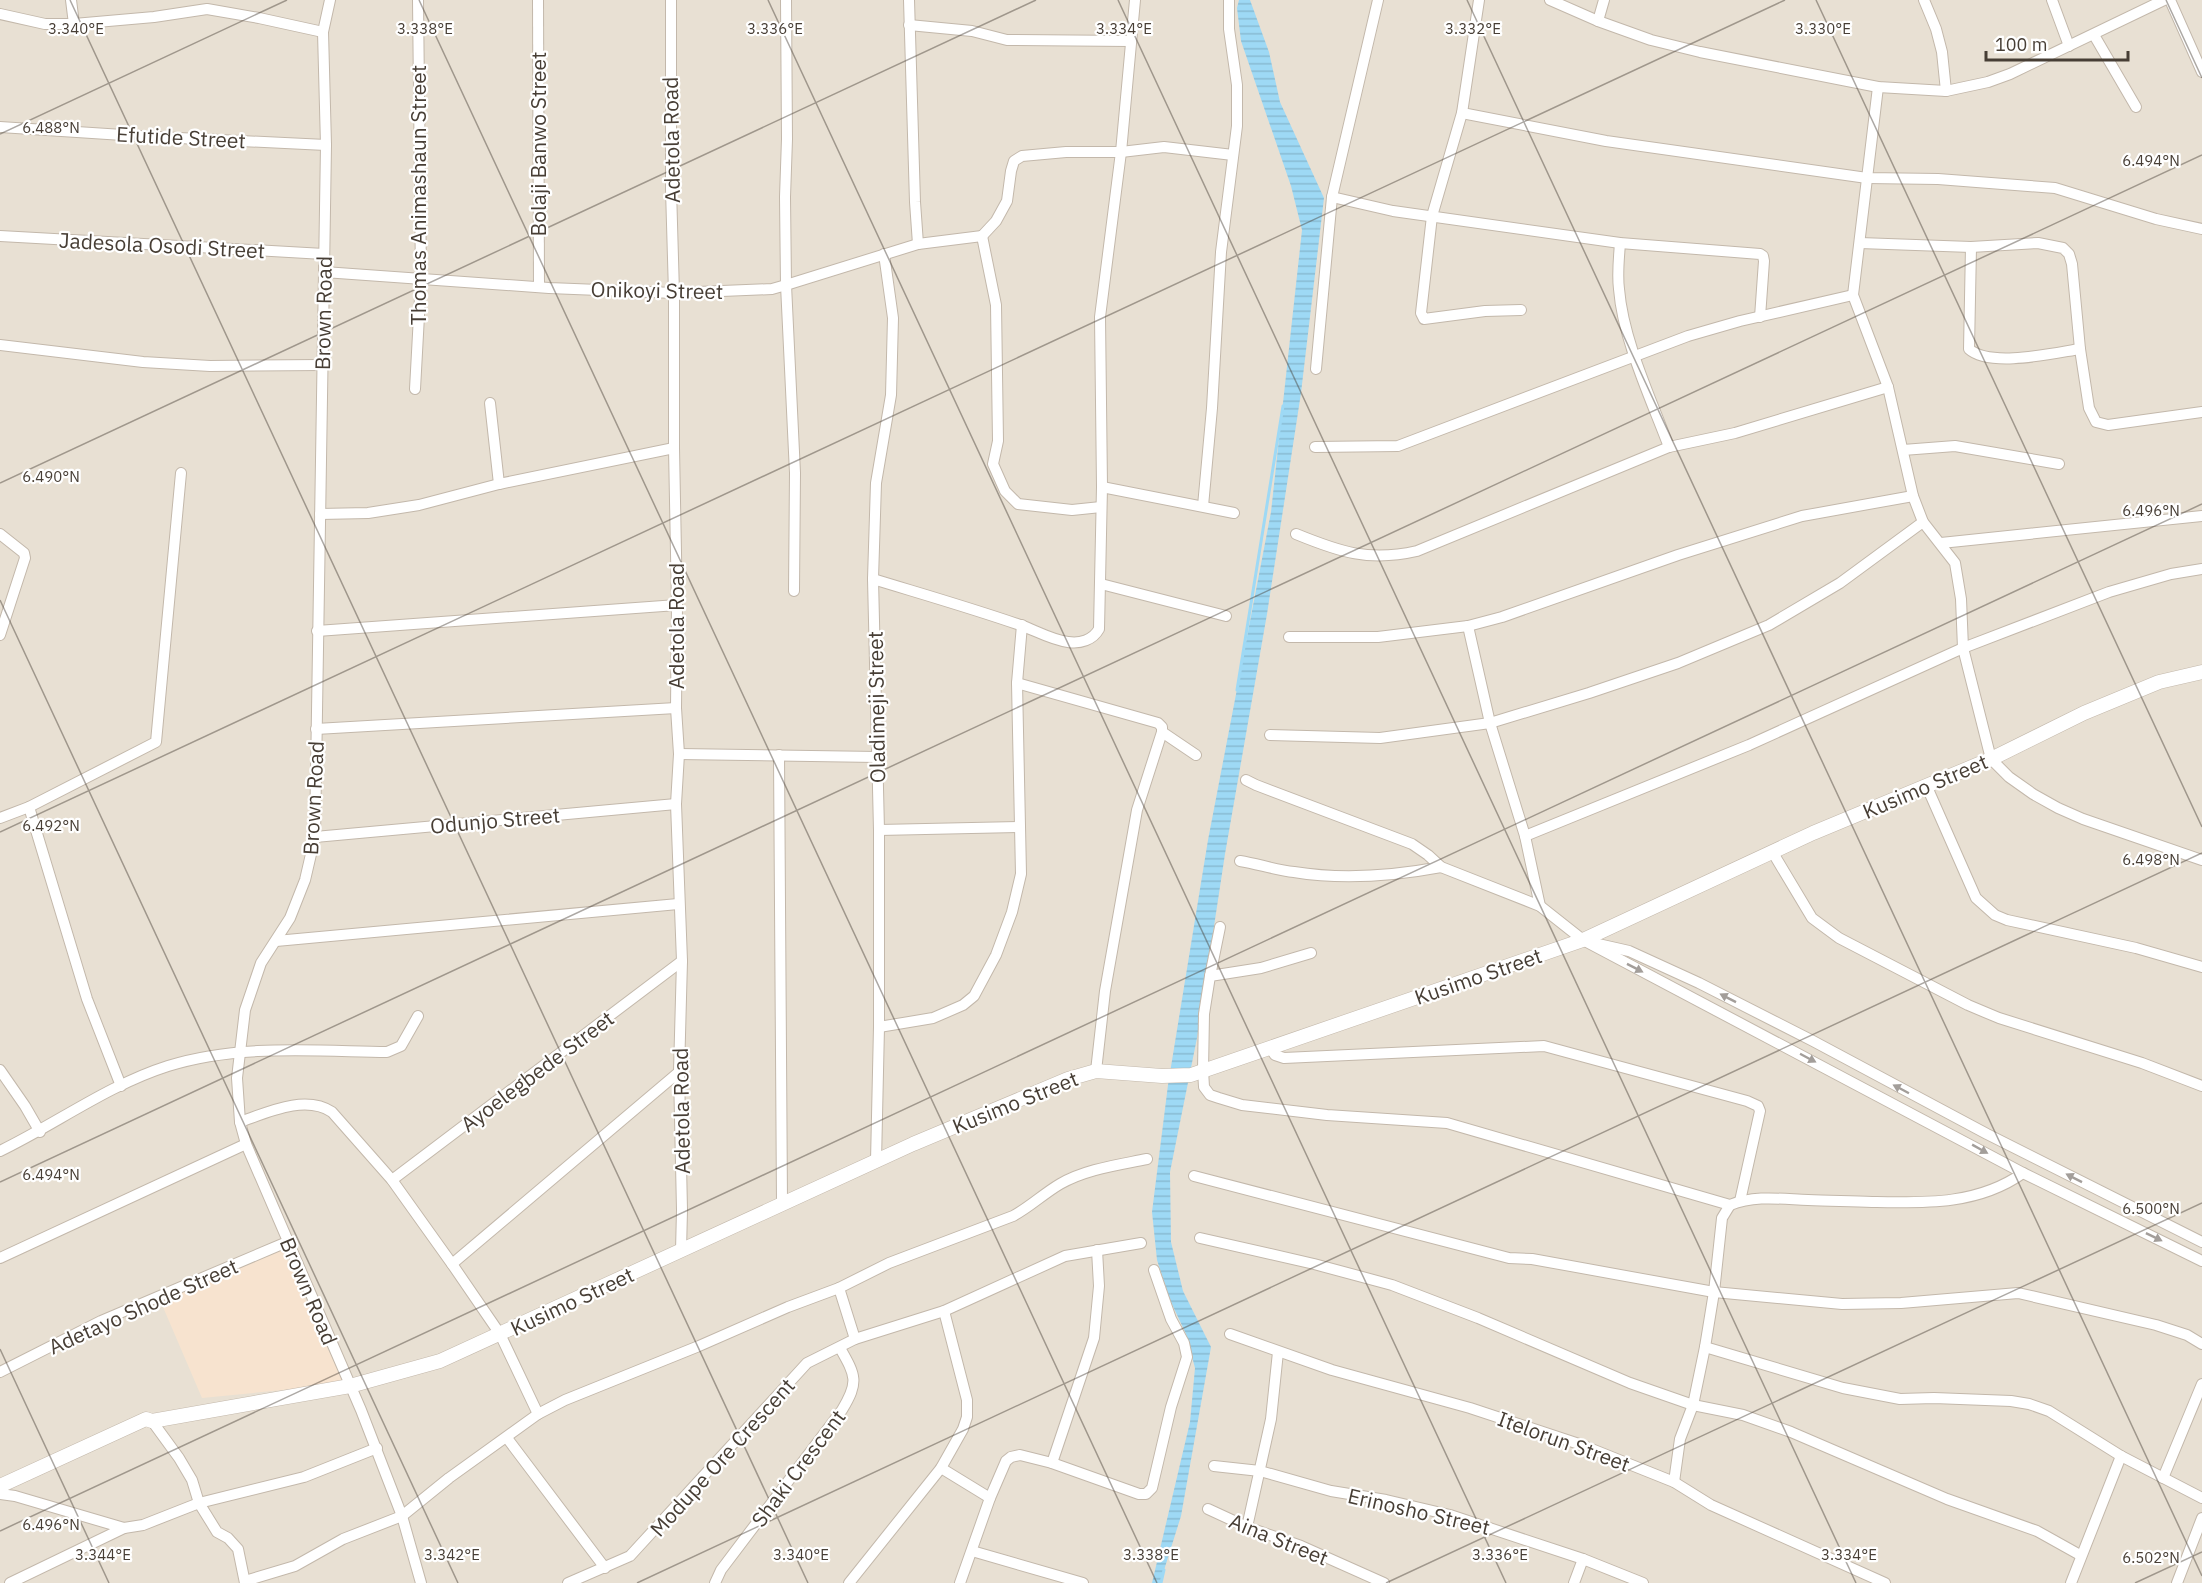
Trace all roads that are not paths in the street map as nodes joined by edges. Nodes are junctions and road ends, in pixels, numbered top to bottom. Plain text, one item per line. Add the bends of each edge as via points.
1 (71, 0) edge
2 (330, 0) edge
3 (418, 0) edge
4 (538, 0) edge
5 (671, 0) edge
6 (786, 0) edge
7 (909, 0) edge
8 (1135, 0) edge
9 (1229, 0) edge
10 (1378, 0) edge
11 (1479, 0) edge
12 (1550, 0) edge
13 (1604, 0) edge
14 (1924, 0) edge
15 (2052, 0) edge
16 (2164, 0) edge
17 (2170, 0) edge
18 (205, 4) edge
19 (0, 14) edge
20 (1598, 21) junction
21 (74, 24) junction
22 (909, 25) junction
23 (323, 32) junction
24 (2094, 35) junction
25 (1130, 41) junction
26 (2069, 46) junction
27 (2202, 72) edge
28 (1878, 87) junction
29 (1946, 91) junction
30 (2136, 107) dead end
31 (1462, 113) junction
32 (0, 127) edge
33 (326, 145) junction
34 (1121, 152) junction
35 (1233, 155) junction
36 (1867, 178) junction
37 (1332, 197) junction
38 (1431, 216) junction
39 (2202, 230) edge
40 (0, 236) edge
41 (982, 236) junction
42 (1620, 243) junction
43 (1860, 243) junction
44 (918, 244) junction
45 (1971, 247) junction
46 (324, 254) junction
47 (884, 254) junction
48 (324, 272) junction
49 (421, 279) junction
50 (786, 285) junction
51 (539, 287) junction
52 (674, 293) junction
53 (1853, 295) junction
54 (1521, 310) dead end
55 (1760, 316) junction
56 (0, 345) edge
57 (2080, 349) junction
58 (1635, 357) junction
59 (322, 365) junction
60 (1316, 369) dead end
61 (1888, 387) junction
62 (415, 389) dead end
63 (490, 403) dead end
64 (2202, 412) edge
65 (1315, 447) dead end
66 (1669, 447) junction
67 (674, 448) junction
68 (1903, 450) junction
69 (2059, 464) dead end
70 (181, 473) dead end
71 (499, 484) junction
72 (1102, 488) junction
73 (1913, 496) junction
74 (1203, 506) junction
75 (1101, 507) junction
76 (1234, 513) dead end
77 (320, 514) junction
78 (2202, 516) edge
79 (1923, 522) junction
80 (0, 534) edge
81 (1296, 534) dead end
82 (1941, 543) junction
83 (2202, 569) edge
84 (873, 579) junction
85 (1101, 584) junction
86 (794, 591) dead end
87 (677, 605) junction
88 (1226, 616) dead end
89 (1022, 625) junction
90 (1467, 626) junction
91 (317, 631) junction
92 (0, 634) edge
93 (1290, 636) dead end
94 (1963, 648) junction
95 (2202, 672) edge
96 (1017, 682) junction
97 (676, 708) junction
98 (1490, 723) junction
99 (316, 729) junction
100 (1162, 732) junction
101 (1270, 735) dead end
102 (679, 754) junction
103 (779, 755) junction
104 (1196, 755) dead end
105 (877, 757) junction
106 (1991, 759) junction
107 (1246, 780) dead end
108 (1928, 787) junction
109 (676, 804) junction
110 (29, 807) junction
111 (0, 818) edge
112 (1020, 827) junction
113 (879, 830) junction
114 (1525, 836) junction
115 (315, 837) junction
116 (1773, 853) junction
117 (2202, 860) edge
118 (1240, 861) dead end
119 (1441, 867) junction
120 (678, 904) junction
121 (1540, 906) junction
122 (1220, 927) dead end
123 (1583, 940) junction
124 (276, 941) junction
125 (1311, 953) dead end
126 (682, 961) junction
127 (2202, 967) edge
128 (1210, 976) junction
129 (418, 1016) dead end
130 (879, 1028) junction
131 (1270, 1048) junction
132 (239, 1052) junction
133 (0, 1070) edge
134 (1096, 1071) junction
135 (679, 1072) junction
136 (1197, 1072) junction
137 (121, 1086) junction
138 (2202, 1086) edge
139 (240, 1122) junction
140 (40, 1132) junction
141 (246, 1144) junction
142 (0, 1151) edge
143 (1147, 1159) dead end
144 (876, 1161) junction
145 (2023, 1173) junction
146 (1194, 1176) dead end
147 (392, 1180) junction
148 (2102, 1192) junction
149 (782, 1203) junction
150 (1735, 1203) junction
151 (2094, 1207) junction
152 (1200, 1238) dead end
153 (287, 1242) junction
154 (2202, 1242) edge
155 (1141, 1243) dead end
156 (1097, 1250) junction
157 (681, 1251) junction
158 (0, 1258) edge
159 (2202, 1261) edge
160 (452, 1264) junction
161 (1154, 1270) dead end
162 (839, 1288) junction
163 (1714, 1292) junction
164 (944, 1311) junction
165 (500, 1334) junction
166 (1230, 1334) dead end
167 (855, 1339) junction
168 (2202, 1344) edge
169 (1705, 1347) junction
170 (840, 1348) junction
171 (1278, 1352) junction
172 (0, 1372) edge
173 (2202, 1384) edge
174 (350, 1386) junction
175 (1694, 1405) junction
176 (538, 1414) junction
177 (152, 1421) junction
178 (507, 1438) junction
179 (376, 1449) junction
180 (2121, 1456) junction
181 (1052, 1463) junction
182 (1214, 1466) dead end
183 (941, 1468) junction
184 (1260, 1471) junction
185 (2163, 1478) junction
186 (1674, 1482) junction
187 (0, 1486) edge
188 (0, 1494) edge
189 (990, 1498) junction
190 (2202, 1498) edge
191 (199, 1503) junction
192 (1208, 1509) dead end
193 (402, 1516) junction
194 (2202, 1518) edge
195 (1247, 1527) junction
196 (124, 1528) junction
197 (972, 1551) junction
198 (2080, 1555) junction
199 (1583, 1559) junction
200 (605, 1568) junction
201 (591, 1573) junction
202 (245, 1582) edge
203 (10, 1583) edge
204 (422, 1583) edge
205 (568, 1583) edge
206 (598, 1583) edge
207 (715, 1583) edge
208 (849, 1583) edge
209 (960, 1583) edge
210 (1083, 1583) edge
211 (1384, 1583) edge
212 (1575, 1583) edge
213 (1642, 1583) edge
214 (1884, 1583) edge
215 (2071, 1583) edge
216 (2177, 1583) edge

1 - 21 street
2 - 23 street, Brown Road
3 - 49 street, Thomas Animashaun Street
4 - 51 street, Bolaji Banwo Street
5 - 52 street, Adetola Road
6 - 50 street
7 - 22 street
8 - 25 street
9 - 35 street via 1238,115
10 - 37 street
11 - 31 street
12 - 20 street
13 - 20 street
14 - 29 street via 1942,52
15 - 26 street
16 - 24 street
17 - 27 street
18 - 21 street via 154,17
18 - 23 street
19 - 21 street via 45,24
20 - 28 street via 1700,52
22 - 25 street via 972,31 1007,40
22 - 44 street
23 - 33 street, Brown Road
24 - 26 street
24 - 30 street
25 - 34 street
26 - 29 street via 2010,74
28 - 29 street
28 - 36 street
31 - 36 street via 1606,141
31 - 38 street
32 - 33 street, Efutide Street
33 - 46 street, Brown Road
34 - 35 street via 1164,147
34 - 41 street via 1022,156 1014,161 1007,201
34 - 72 street via 1100,317
35 - 74 street via 1221,252
36 - 39 street via 2055,188
36 - 43 street
37 - 38 street
37 - 60 street
38 - 42 street
38 - 54 street via 1422,317
40 - 46 street, Jadesola Osodi Street
41 - 44 street, Onikoyi Street
41 - 75 street via 996,305 998,441 993,464 1005,491 1018,504 1072,510
42 - 55 street via 1760,254 1764,261
42 - 58 street via 1618,289
43 - 45 street
43 - 53 street
44 - 47 street, Onikoyi Street
45 - 57 street via 2038,243 2063,248 2069,254
45 - 57 street via 1969,350 1986,357 2022,358
46 - 48 street, Brown Road
47 - 50 street, Onikoyi Street
47 - 84 street, Oladimeji Street via 893,318 891,384 876,483
48 - 49 street, Onikoyi Street
48 - 59 street, Brown Road
49 - 51 street, Onikoyi Street
49 - 62 street, Thomas Animashaun Street
50 - 52 street, Onikoyi Street
50 - 86 street via 795,473
51 - 52 street, Onikoyi Street
52 - 67 street, Adetola Road
53 - 55 street
53 - 61 street
55 - 58 street via 1689,336
56 - 59 street via 143,362
57 - 64 street via 2089,408 2096,422 2108,425
58 - 65 street via 1398,446
58 - 66 street
59 - 77 street, Brown Road
61 - 66 street via 1735,433
61 - 68 street
63 - 71 street
66 - 81 street via 1417,551 1359,555
67 - 71 street
67 - 87 street, Adetola Road
68 - 69 street via 1955,446
68 - 73 street
70 - 110 street via 156,742
71 - 77 street via 419,505 368,513
72 - 74 street
72 - 75 street
73 - 79 street
73 - 90 street via 1802,516
74 - 76 street
75 - 85 street
77 - 91 street, Brown Road
78 - 82 street
79 - 82 street
79 - 98 street via 1840,583 1769,625 1678,663
80 - 92 street via 24,552 25,558
82 - 94 street via 1955,562 1959,580
83 - 94 street via 2109,592
84 - 89 street
84 - 105 street, Oladimeji Street
85 - 88 street
85 - 89 street via 1100,629 1095,636 1068,642
87 - 91 street
87 - 97 street, Adetola Road
89 - 96 street
90 - 93 street via 1378,638
90 - 98 street
91 - 99 street, Brown Road
94 - 106 street
94 - 114 street via 1749,745
95 - 106 street, Kusimo Street via 2150,686
96 - 100 street via 1158,723
96 - 112 street
97 - 99 street
97 - 102 street, Adetola Road
98 - 101 street via 1380,738
98 - 114 street
99 - 115 street, Brown Road
100 - 104 street
100 - 134 street via 1137,810 1105,991
102 - 103 street
102 - 109 street, Adetola Road
103 - 105 street
103 - 149 street
105 - 113 street, Oladimeji Street
106 - 108 street, Kusimo Street
106 - 117 street via 2009,777 2058,808
107 - 119 street via 1412,844
108 - 116 street, Kusimo Street
108 - 127 street via 1976,898 1995,915
109 - 115 street, Odunjo Street
109 - 120 street, Adetola Road
110 - 111 street
110 - 137 street via 87,999
112 - 113 street
112 - 130 street via 1021,874 1012,912 996,955 974,996 948,1013
113 - 130 street, Oladimeji Street
114 - 121 street
115 - 124 street, Brown Road via 305,880
116 - 123 street, Kusimo Street
116 - 138 street via 1812,918 1839,938 1999,1018
118 - 119 street via 1339,876 1400,875
119 - 121 street
120 - 124 street
120 - 126 street, Adetola Road
121 - 123 street
122 - 128 street
123 - 131 street, Kusimo Street
123 -> 145 street
148 -> 123 street via 1699,983 1629,951
124 - 132 street, Brown Road via 261,963 251,992
125 - 128 street via 1261,968
126 - 135 street, Adetola Road
126 - 147 street, Ayoelegbede Street
128 - 136 street
129 - 132 street via 401,1046 387,1052
130 - 144 street, Oladimeji Street
131 - 136 street, Kusimo Street
131 - 150 street via 1284,1058 1544,1046 1747,1101 1760,1111
132 - 137 street via 166,1067
132 - 139 street, Brown Road
133 - 140 street
134 - 136 street, Kusimo Street via 1166,1076
134 - 144 street, Kusimo Street
135 - 157 street, Adetola Road
135 - 160 street
136 - 150 street via 1210,1095 1242,1105 1448,1123
137 - 140 street
139 - 141 street, Brown Road
139 - 147 street via 299,1105 325,1107
140 - 142 street
141 - 153 street, Brown Road
141 - 158 street
143 - 162 street via 1078,1176 1026,1210 889,1263
144 - 149 street, Kusimo Street
145 - 150 street via 1989,1192 1936,1202 1772,1197
145 - 151 street
146 - 163 street via 1509,1258
147 - 160 street
148 - 151 street
148 - 154 street
149 - 157 street, Kusimo Street
150 - 163 street via 1722,1218
151 -> 159 street
152 - 175 street via 1392,1285 1630,1383
153 - 172 street, Adetayo Shode Street via 101,1322
153 - 174 street, Brown Road
155 - 156 street, Modupe Ore Crescent
156 - 164 street, Modupe Ore Crescent via 1065,1256
156 - 181 street via 1100,1286 1094,1338
157 - 165 street, Kusimo Street
160 - 165 street
161 - 181 street via 1187,1358 1152,1488 1139,1494
162 - 167 street
162 - 176 street
163 - 168 street via 1842,1304 2018,1293 2156,1325
163 - 169 street
164 - 167 street, Modupe Ore Crescent
164 - 183 street via 967,1400 967,1417
165 - 174 street, Kusimo Street via 440,1361
165 - 176 street
166 - 171 street, Itelorun Street
167 - 170 street, Modupe Ore Crescent
169 - 175 street
169 - 180 street via 1843,1388 1900,1399 2029,1404 2049,1411
170 - 200 street, Modupe Ore Crescent via 807,1363 639,1548
170 - 207 street, Shaki Crescent via 855,1380 854,1392
171 - 184 street
171 - 186 street, Itelorun Street via 1527,1425
173 - 185 street
174 - 177 street, Kusimo Street
174 - 179 street, Brown Road
175 - 186 street via 1680,1439
175 - 198 street via 1743,1415 1791,1432 1947,1500 2037,1531
176 - 178 street
177 - 187 street, Kusimo Street via 146,1419
177 - 191 street via 192,1480
178 - 193 street
178 - 200 street
179 - 191 street via 304,1477
179 - 193 street, Brown Road
180 - 185 street
180 - 198 street
181 - 189 street via 1020,1455 1011,1457
182 - 184 street, Erinosho Street
183 - 189 street
183 - 208 street
184 - 195 street
184 - 199 street, Erinosho Street via 1331,1491 1450,1515
185 - 190 street
186 - 214 street, Itelorun Street via 1711,1505
188 - 196 street
189 - 197 street
191 - 196 street via 144,1525
191 - 202 street via 217,1532 238,1549
192 - 195 street, Aina Street
193 - 202 street via 343,1539 295,1566
193 - 204 street, Brown Road
194 - 216 street
195 - 211 street, Aina Street
196 - 203 street
197 - 209 street
197 - 210 street
198 - 215 street
199 - 212 street
199 - 213 street, Erinosho Street
200 - 201 street, Modupe Ore Crescent
201 - 205 street, Modupe Ore Crescent
201 - 206 street

